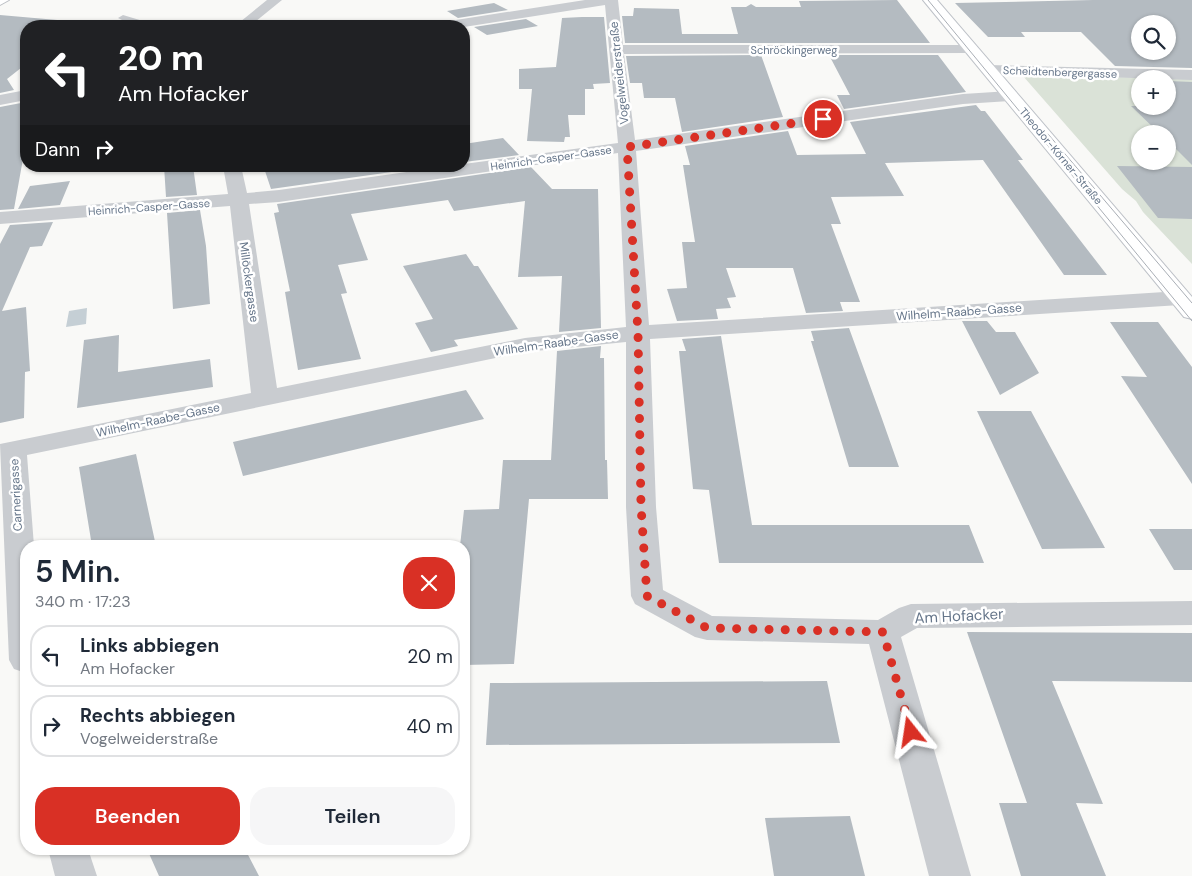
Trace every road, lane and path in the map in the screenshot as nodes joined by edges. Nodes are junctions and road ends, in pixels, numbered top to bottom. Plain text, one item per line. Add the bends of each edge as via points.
1 (275, 0) edge
2 (611, 0) edge
3 (930, 0) edge
4 (123, 18) dead end
5 (129, 20) edge
6 (250, 20) edge
7 (470, 22) edge
8 (971, 49) junction
9 (616, 50) junction
10 (989, 70) junction
11 (1192, 75) edge
12 (20, 96) edge
13 (1010, 96) junction
14 (0, 100) edge
15 (627, 147) junction
16 (470, 166) edge
17 (233, 172) edge
18 (423, 172) edge
19 (239, 201) junction
20 (0, 218) edge
21 (1188, 303) edge
22 (638, 333) junction
23 (265, 398) junction
24 (7, 451) edge
25 (20, 594) edge
26 (1192, 612) edge
27 (883, 632) junction
28 (70, 855) edge
29 (76, 876) edge
30 (950, 876) edge

1 - 6 street
2 - 7 street
2 - 9 street, Vogelweiderstraße
3 - 8 main road, Theodor-Körner-Straße
4 - 5 lane
8 - 9 street, Schröckingerweg
8 - 10 main road, Theodor-Körner-Straße
9 - 15 street, Vogelweiderstraße
10 - 11 street, Scheidtenbergergasse
10 - 13 main road, Theodor-Körner-Straße
12 - 14 street
13 - 15 street, Heinrich-Casper-Gasse via 963,99
13 - 21 main road, Theodor-Körner-Straße
15 - 16 street, Heinrich-Casper-Gasse
15 - 22 street, Vogelweiderstraße
17 - 19 street, Millöckergasse
18 - 19 street, Heinrich-Casper-Gasse
19 - 20 street, Heinrich-Casper-Gasse
19 - 23 street, Millöckergasse
21 - 22 street, Wilhelm-Raabe-Gasse
22 - 23 street, Wilhelm-Raabe-Gasse via 525,345
22 - 27 street, Vogelweiderstraße via 641,514 647,596 707,628
23 - 24 street, Wilhelm-Raabe-Gasse
24 - 25 street, Carnerigasse
26 - 27 street, Am Hofacker via 911,616
27 - 30 street
28 - 29 street

